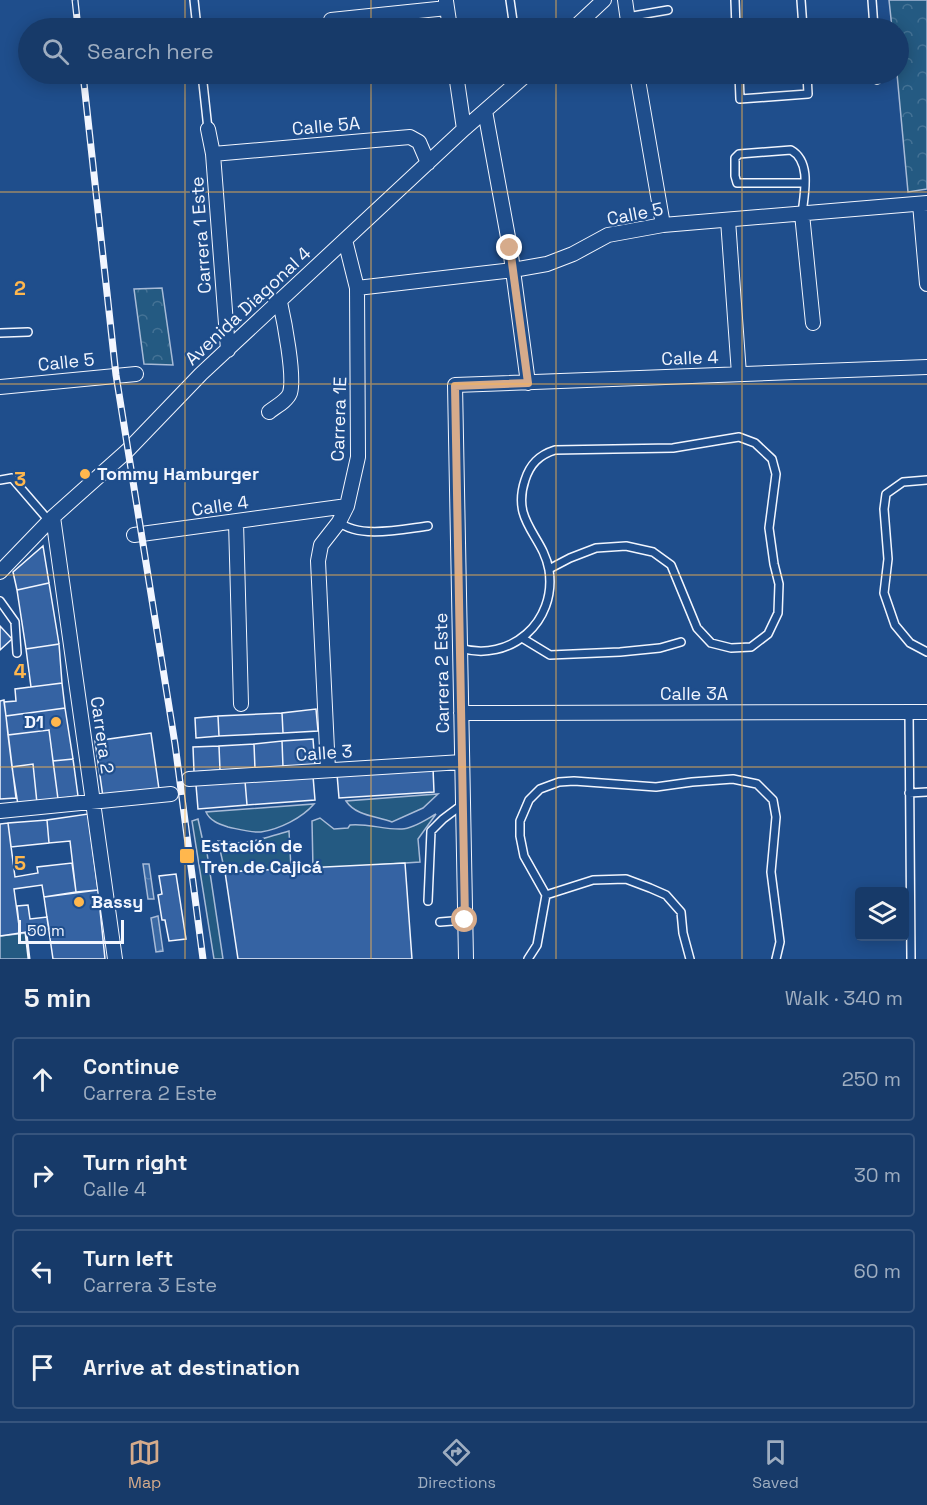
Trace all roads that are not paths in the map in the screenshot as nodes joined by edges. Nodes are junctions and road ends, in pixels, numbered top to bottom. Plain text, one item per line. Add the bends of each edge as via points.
1 (194, 0) edge
2 (510, 0) edge
3 (604, 0) edge
4 (625, 0) edge
5 (735, 0) edge
6 (801, 0) edge
7 (872, 0) edge
8 (446, 4) edge
9 (668, 10) dead end
10 (196, 18) edge
11 (351, 18) edge
12 (513, 18) edge
13 (585, 18) edge
14 (627, 18) edge
15 (641, 18) edge
16 (736, 18) edge
17 (802, 18) edge
18 (873, 18) edge
19 (203, 84) edge
20 (457, 84) edge
21 (514, 84) edge
22 (639, 84) edge
23 (739, 84) edge
24 (808, 84) edge
25 (485, 111) junction
26 (208, 129) joint
27 (464, 129) junction
28 (213, 154) junction
29 (429, 163) junction
30 (805, 183) junction
31 (923, 203) edge
32 (802, 214) junction
33 (728, 220) junction
34 (663, 225) junction
35 (345, 240) junction
36 (513, 270) junction
37 (927, 284) edge
38 (357, 288) junction
39 (280, 302) junction
40 (813, 323) dead end
41 (28, 332) dead end
42 (0, 333) edge
43 (228, 350) junction
44 (927, 367) edge
45 (136, 374) dead end
46 (739, 374) junction
47 (528, 383) junction
48 (455, 386) joint
49 (0, 387) edge
50 (269, 412) dead end
51 (0, 480) edge
52 (927, 480) edge
53 (346, 506) junction
54 (51, 519) junction
55 (236, 522) junction
56 (339, 522) junction
57 (428, 526) dead end
58 (134, 535) dead end
59 (549, 569) junction
60 (0, 572) edge
61 (0, 601) edge
62 (522, 638) junction
63 (681, 642) dead end
64 (460, 648) junction
65 (927, 652) edge
66 (17, 653) dead end
67 (241, 704) dead end
68 (909, 712) junction
69 (927, 712) edge
70 (461, 713) junction
71 (462, 762) junction
72 (328, 770) junction
73 (189, 779) dead end
74 (927, 792) edge
75 (909, 793) junction
76 (171, 794) dead end
77 (93, 802) junction
78 (463, 804) junction
79 (0, 811) edge
80 (546, 895) junction
81 (429, 901) dead end
82 (465, 920) junction
83 (440, 922) dead end
84 (115, 959) edge
85 (466, 959) edge
86 (528, 959) edge
87 (690, 959) edge
88 (776, 959) edge
89 (911, 959) edge

1 - 10 lane
2 - 12 lane
3 - 13 street
4 - 14 street
5 - 16 lane
6 - 17 lane
7 - 18 lane
8 - 11 street
9 - 15 lane
19 - 26 lane
20 - 27 street
21 - 25 street, Avenida Diagonal 4
22 - 34 street
23 - 24 lane via 740,99 808,94
25 - 27 street, Avenida Diagonal 4
25 - 36 street
26 - 28 street, Carrera 1 Este
27 - 29 street, Avenida Diagonal 4
28 - 29 street, Calle 5A via 410,138 419,142
28 - 43 street, Carrera 1 Este
29 - 35 street, Avenida Diagonal 4
30 - 30 lane via 737,183 735,158 739,154 791,150 798,154 804,167
30 - 32 lane
31 - 32 street, Calle 5
31 - 37 street
32 - 33 street, Calle 5
32 - 40 street
33 - 34 street, Calle 5
33 - 46 street
34 - 36 street, Calle 5 via 608,235 573,255
35 - 38 street, Carrera 1E
35 - 39 street, Avenida Diagonal 4
36 - 38 street, Calle 5
36 - 47 street
38 - 53 street, Carrera 1E via 358,457
39 - 43 street, Avenida Diagonal 4
39 - 50 street via 290,370 289,395
41 - 42 lane
43 - 54 street, Avenida Diagonal 4
44 - 46 street, Calle 4
45 - 49 street, Calle 5
46 - 47 street, Calle 4
47 - 48 street, Calle 4
48 - 64 street, Carrera 2 Este
51 - 54 lane via 12,478
52 - 65 lane via 903,482 886,494 884,509 888,607 895,625 910,643
53 - 55 street, Calle 4
53 - 56 street, Carrera 1E
54 - 60 street, Avenida Diagonal 4
54 - 77 street, Carrera 2
55 - 58 street, Calle 4
55 - 67 street
56 - 57 lane via 365,532
56 - 72 street, Carrera 1E via 321,545 318,561
59 - 59 lane via 521,507 521,490 540,455 555,450 673,448 740,437 755,443 772,459 776,474 769,528 779,584 778,613 768,634 751,647 711,643 697,628 671,565 653,552 626,546 596,548
59 - 62 lane via 548,601
61 - 66 lane via 15,622
62 - 63 lane via 550,655 640,650
62 - 64 lane via 500,650
64 - 70 street, Carrera 2 Este
68 - 69 street, Calle 3A
68 - 70 street, Calle 3A
68 - 75 lane
70 - 71 street, Carrera 2 Este
71 - 72 street, Calle 3
71 - 78 street, Carrera 2 Este
72 - 73 street, Calle 3
74 - 75 lane
75 - 89 lane
76 - 77 street
77 - 79 street
77 - 84 street, Carrera 2
78 - 81 lane via 431,831
78 - 82 street, Carrera 2 Este
80 - 86 lane via 537,945
80 - 87 lane via 594,880 626,879 666,895 681,912
80 - 88 lane via 524,856 520,836 520,821 529,800 540,789 574,781 656,787 733,779 757,784 773,800 776,817 771,872 780,942
82 - 83 lane
82 - 85 street, Carrera 2 Este

